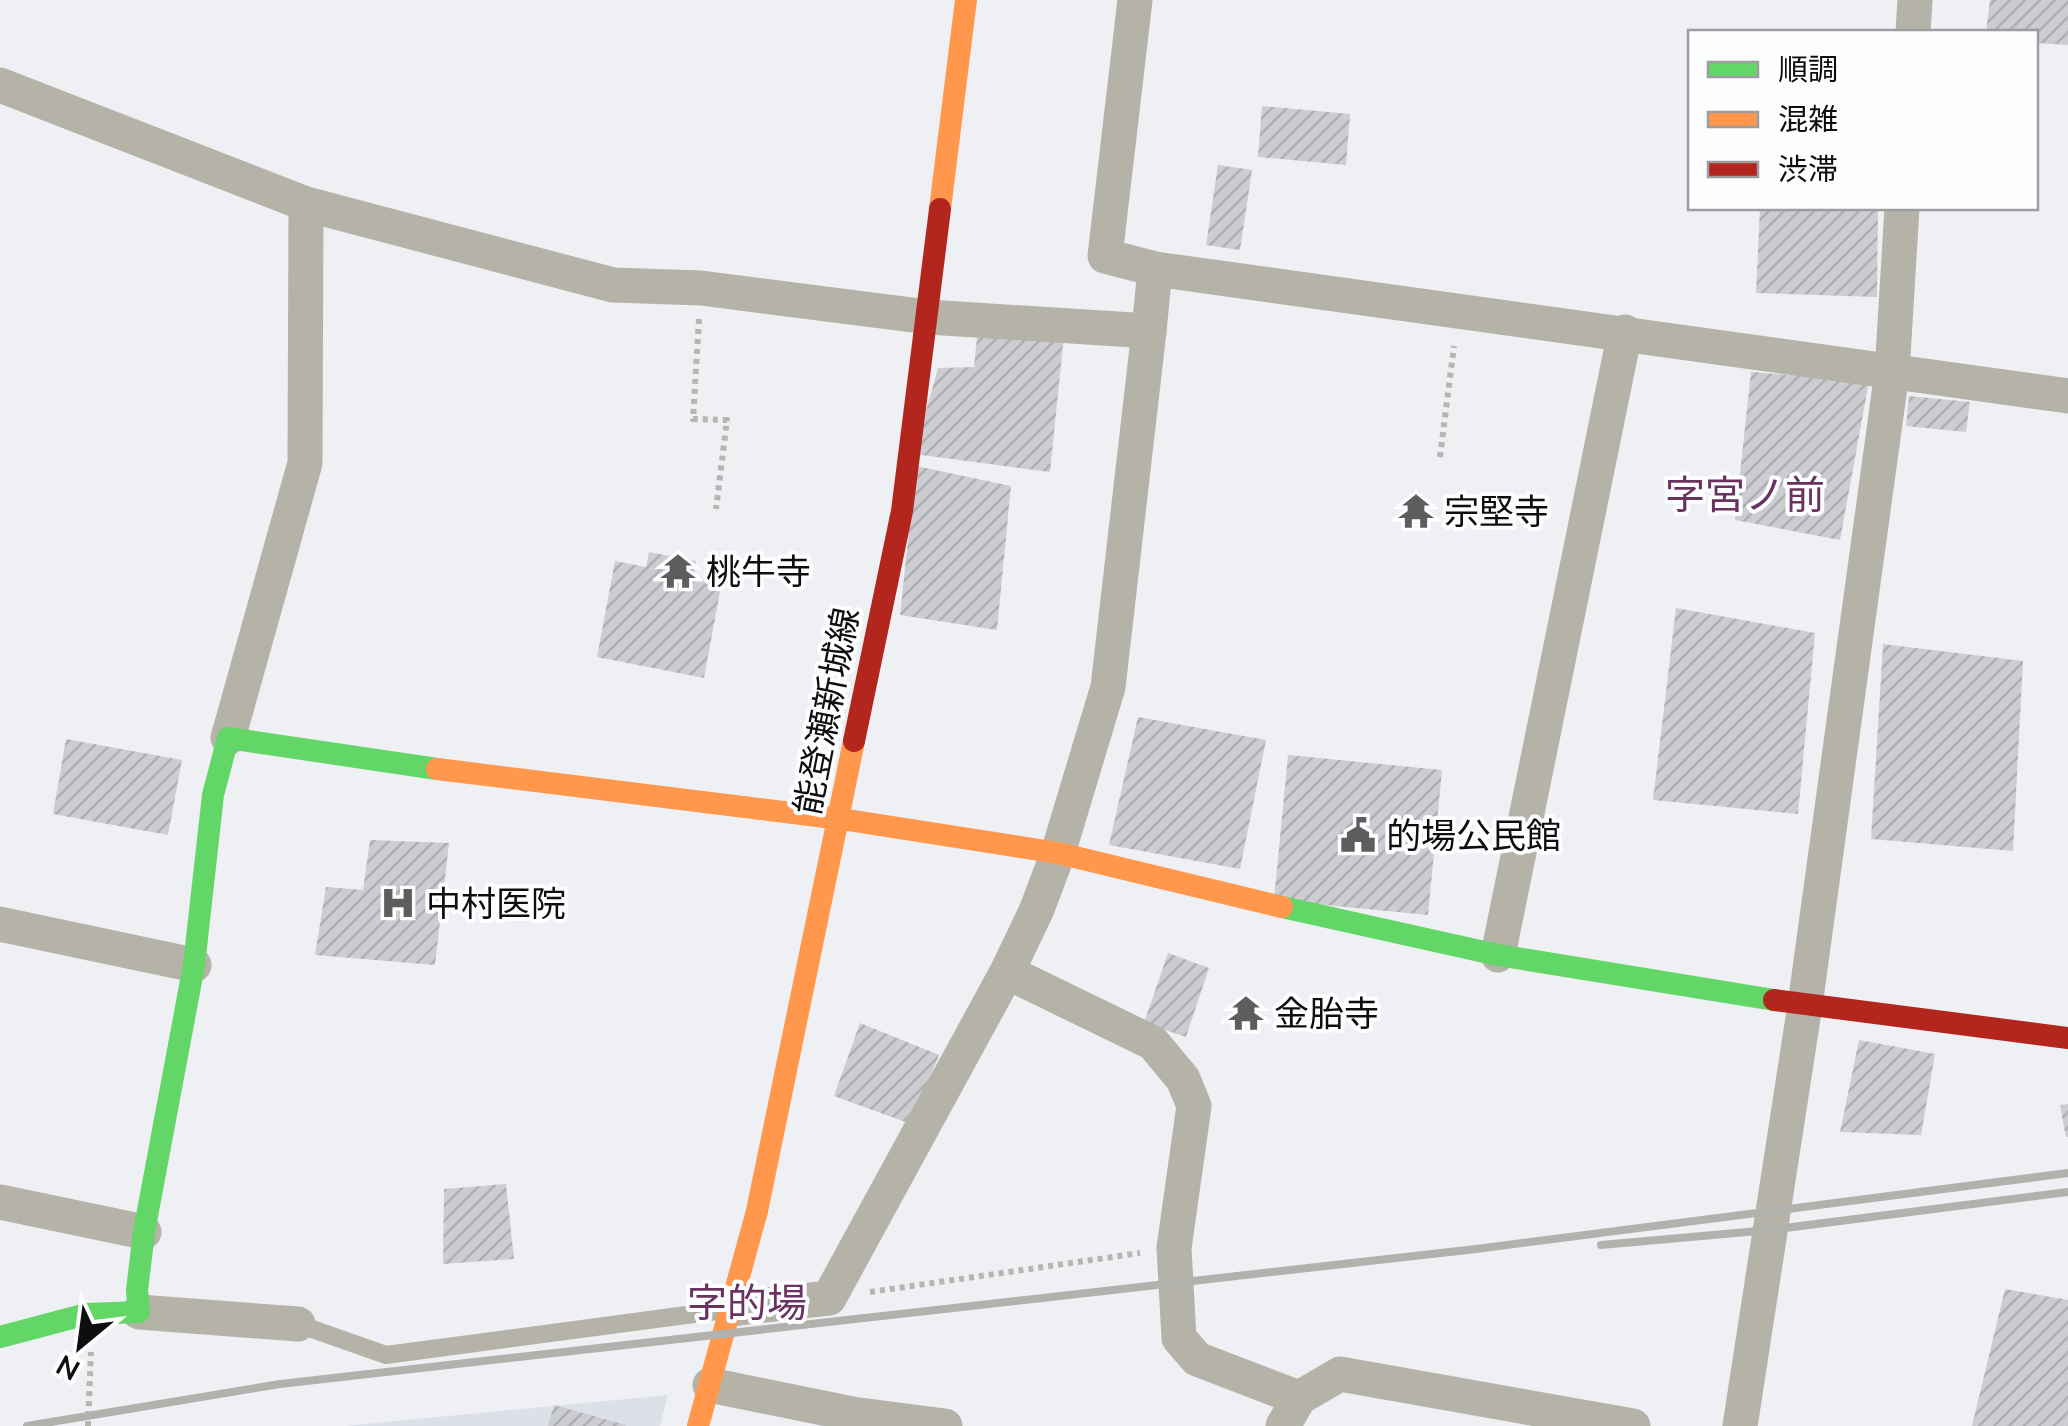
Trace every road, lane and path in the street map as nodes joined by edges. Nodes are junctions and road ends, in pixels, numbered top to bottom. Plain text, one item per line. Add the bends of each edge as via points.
1 (966, 0) edge
2 (1136, 0) edge
3 (1915, 0) edge
4 (1912, 30) edge
5 (0, 86) edge
6 (306, 204) junction
7 (1902, 210) edge
8 (1155, 269) junction
9 (701, 288) junction
10 (1458, 310) junction
11 (928, 316) junction
12 (1149, 330) junction
13 (1625, 332) junction
14 (1892, 372) junction
15 (2068, 396) edge
16 (1440, 457) dead end
17 (716, 509) dead end
18 (228, 738) junction
19 (841, 819) junction
20 (1058, 853) junction
21 (0, 924) edge
22 (1498, 955) junction
23 (194, 965) junction
24 (1007, 972) junction
25 (1805, 1005) junction
26 (2068, 1038) edge
27 (0, 1202) edge
28 (144, 1232) junction
29 (1174, 1248) junction
30 (829, 1298) junction
31 (730, 1309) junction
32 (139, 1312) junction
33 (87, 1314) junction
34 (298, 1324) joint
35 (0, 1337) edge
36 (710, 1386) junction
37 (1291, 1412) edge
38 (88, 1426) edge
39 (698, 1426) edge
40 (946, 1426) edge
41 (1633, 1426) edge
42 (1740, 1426) edge

1 - 11 street, 能登瀬新城線
2 - 8 street via 1105,256
3 - 4 street
5 - 6 street
6 - 9 street via 613,285
6 - 18 street via 305,463
7 - 14 street
8 - 10 street
8 - 12 street
9 - 11 street
9 - 17 path via 693,419 727,420
10 - 13 street
10 - 16 path
11 - 12 street
11 - 19 street, 能登瀬新城線 via 902,511
12 - 20 street via 1108,687
13 - 14 street
13 - 22 street
14 - 15 street
14 - 25 street
18 - 19 street
18 - 23 street via 212,795
19 - 20 street
19 - 31 street, 能登瀬新城線
20 - 22 street
20 - 24 street
21 - 23 street
22 - 25 street
23 - 28 street
24 - 29 street via 1153,1043 1184,1079 1194,1106
24 - 30 street
25 - 26 street
25 - 42 street
27 - 28 street
28 - 32 street
29 - 30 path
29 - 37 street via 1178,1338 1197,1359
30 - 31 street
31 - 34 lane via 386,1355
31 - 36 street, 能登瀬新城線
32 - 33 street
32 - 34 street
33 - 35 street
33 - 38 path
36 - 39 street, 能登瀬新城線
36 - 40 street
37 - 41 street via 1340,1374

